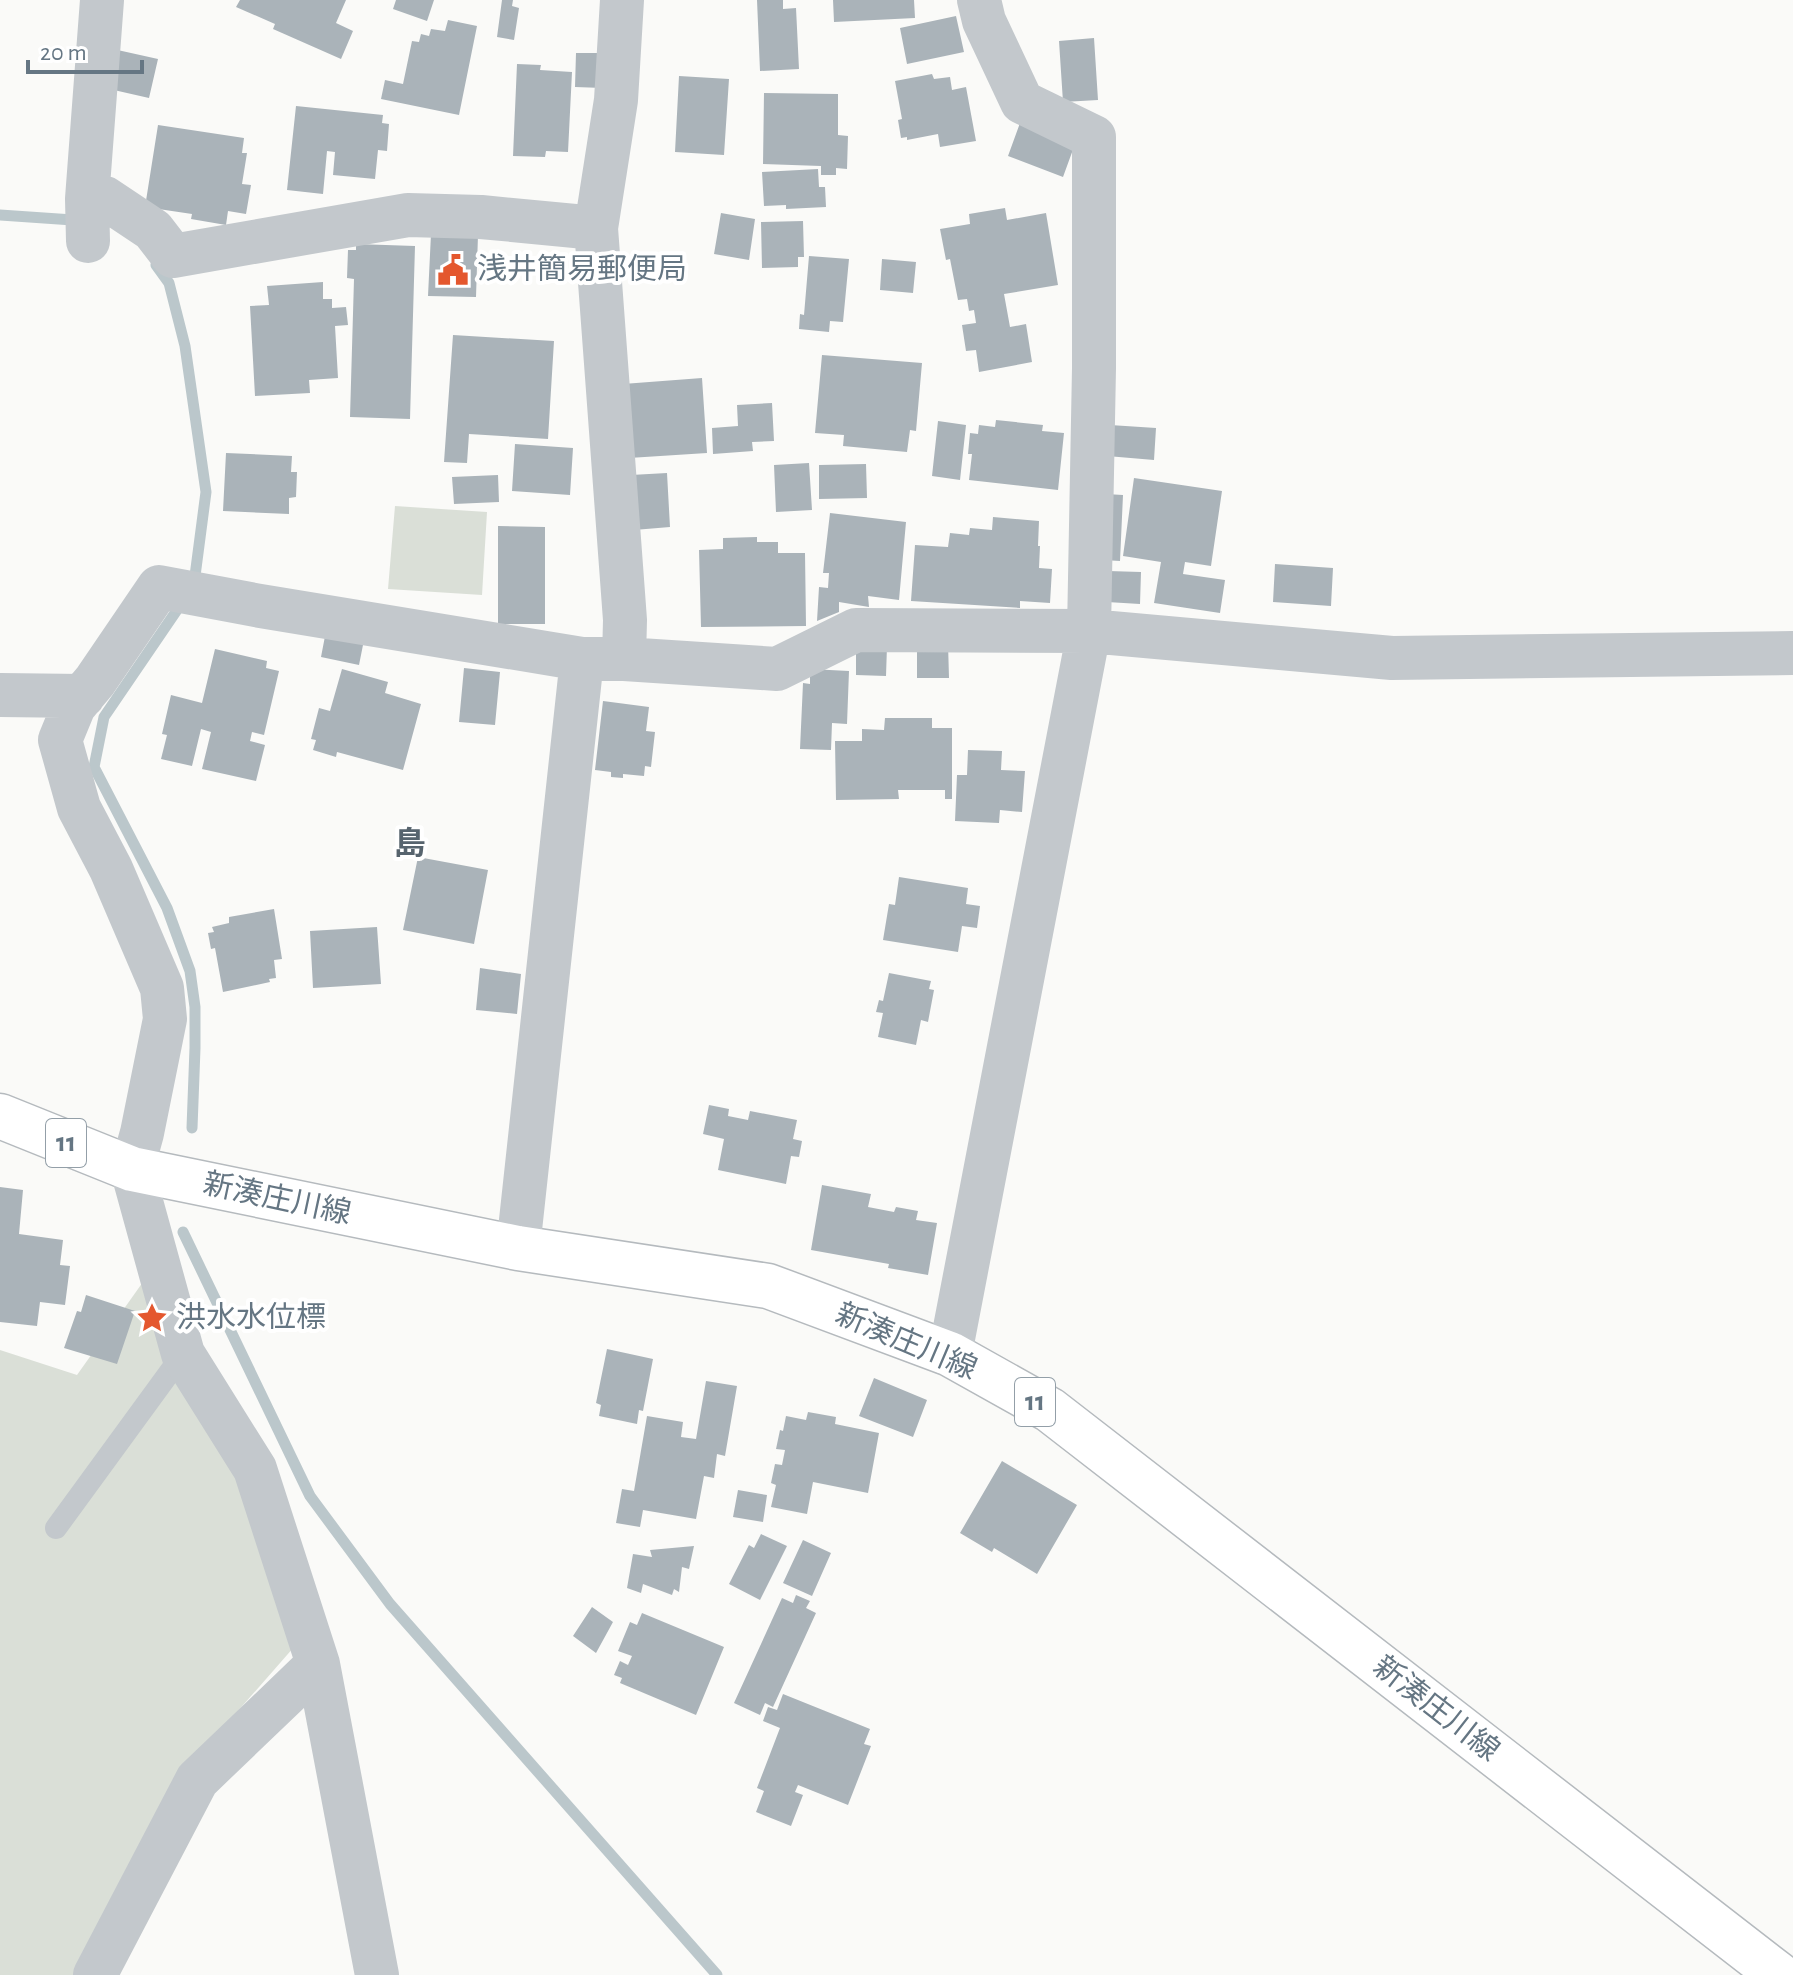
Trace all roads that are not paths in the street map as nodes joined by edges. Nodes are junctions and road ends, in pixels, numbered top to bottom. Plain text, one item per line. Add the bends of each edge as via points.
1 (102, 0) edge
2 (622, 0) edge
3 (979, 0) edge
4 (596, 228) junction
5 (1089, 631) junction
6 (1793, 653) edge
7 (603, 659) junction
8 (0, 695) edge
9 (83, 696) junction
10 (0, 1116) edge
11 (132, 1169) junction
12 (518, 1248) junction
13 (183, 1354) junction
14 (950, 1354) junction
15 (56, 1528) dead end
16 (318, 1664) junction
17 (95, 1975) edge
18 (377, 1975) edge
19 (1779, 1975) edge

1 - 4 street via 88,220 105,198 153,230 173,256 408,215
2 - 4 street via 616,100
3 - 5 street via 1022,102 1094,137
4 - 7 street via 625,620
5 - 6 street via 1392,658
5 - 7 street via 856,630 777,669
5 - 14 street
7 - 9 street via 159,587
7 - 12 street
8 - 9 street
9 - 11 street via 60,740 79,808 162,988 165,1019
10 - 11 main road, 新湊庄川線 / 11
11 - 12 main road, 新湊庄川線 / 11
11 - 13 street
12 - 14 main road, 新湊庄川線 / 11 via 768,1286
13 - 15 lane
13 - 16 street via 255,1469
14 - 19 main road, 新湊庄川線 / 11 via 1050,1410
16 - 17 street via 197,1780
16 - 18 street

